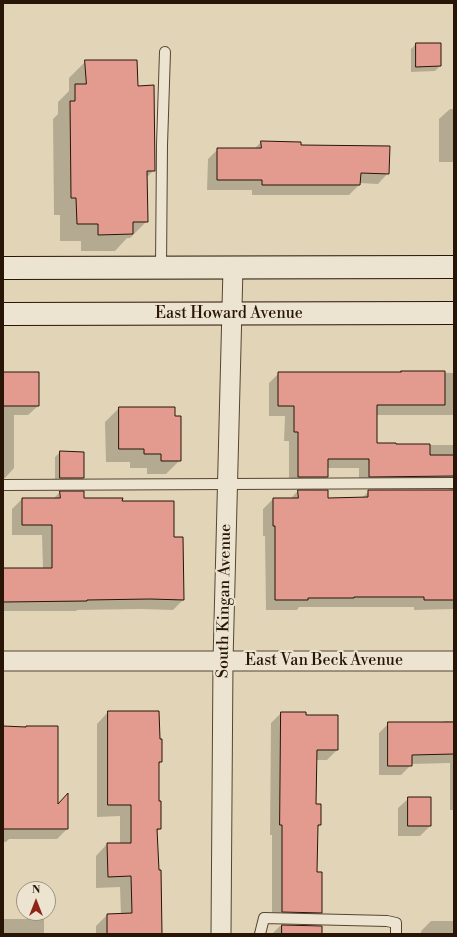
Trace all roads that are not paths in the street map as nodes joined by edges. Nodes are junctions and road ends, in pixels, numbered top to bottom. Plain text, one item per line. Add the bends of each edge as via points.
1 (165, 52) dead end
2 (454, 267) edge
3 (3, 268) edge
4 (162, 268) junction
5 (233, 268) junction
6 (454, 313) edge
7 (3, 314) edge
8 (232, 314) junction
9 (454, 483) edge
10 (227, 484) junction
11 (3, 485) edge
12 (3, 661) edge
13 (223, 661) junction
14 (454, 661) edge
15 (221, 934) edge
16 (260, 934) edge
17 (396, 934) edge

1 - 4 lane
2 - 5 main road
3 - 4 main road
4 - 5 main road
5 - 8 street, South Kingan Avenue
6 - 8 main road, East Howard Avenue
7 - 8 main road, East Howard Avenue
8 - 10 street, South Kingan Avenue
9 - 10 lane
10 - 11 lane
10 - 13 street, South Kingan Avenue
12 - 13 street, East Van Beck Avenue
13 - 14 street, East Van Beck Avenue
13 - 15 street, South Kingan Avenue
16 - 17 lane via 264,918 387,921 396,923

